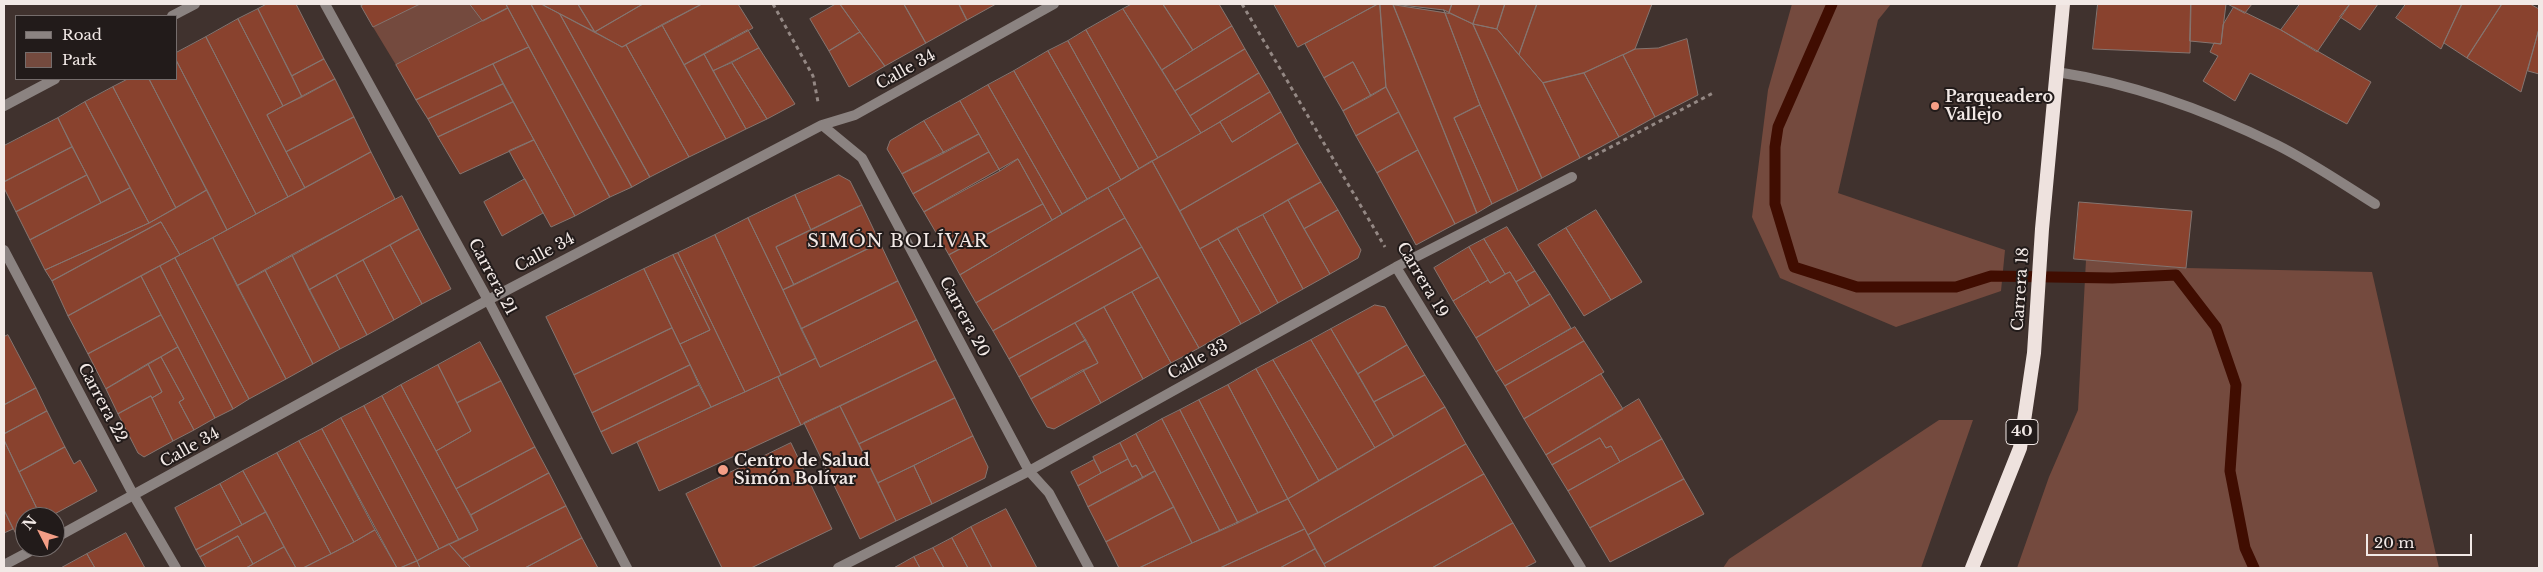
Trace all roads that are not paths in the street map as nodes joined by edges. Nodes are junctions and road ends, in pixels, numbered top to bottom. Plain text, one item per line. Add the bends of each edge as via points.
1 (195, 4) edge
2 (325, 4) edge
3 (1054, 4) edge
4 (2063, 4) edge
5 (174, 15) edge
6 (2057, 72) junction
7 (52, 80) edge
8 (4, 106) edge
9 (822, 125) junction
10 (1568, 179) road end
11 (2376, 204) dead end
12 (4, 250) edge
13 (1396, 267) junction
14 (488, 300) junction
15 (1029, 471) junction
16 (134, 496) junction
17 (65, 533) edge
18 (19, 557) edge
19 (4, 565) edge
20 (176, 568) edge
21 (627, 568) edge
22 (838, 568) edge
23 (1089, 568) edge
24 (1581, 568) edge
25 (1972, 568) edge

1 - 5 street
2 - 14 street, Carrera 21
3 - 9 street, Calle 34 via 855,115
4 - 6 highway, Carrera 18 / 40
6 - 11 street via 2105,79 2162,96 2278,146
6 - 25 highway, Carrera 18 / 40 via 2034,353 2020,448
7 - 8 street
9 - 14 street, Calle 34
9 - 15 street, Carrera 20 via 862,158
10 - 13 street, Calle 33
12 - 16 street, Carrera 22
13 - 15 street, Calle 33
13 - 24 street, Carrera 19
14 - 16 street, Calle 34
14 - 21 street, Carrera 21
15 - 22 street, Calle 33
15 - 23 street, Carrera 20 via 1049,493
16 - 17 street, Calle 34
16 - 20 street, Carrera 22
18 - 19 street

